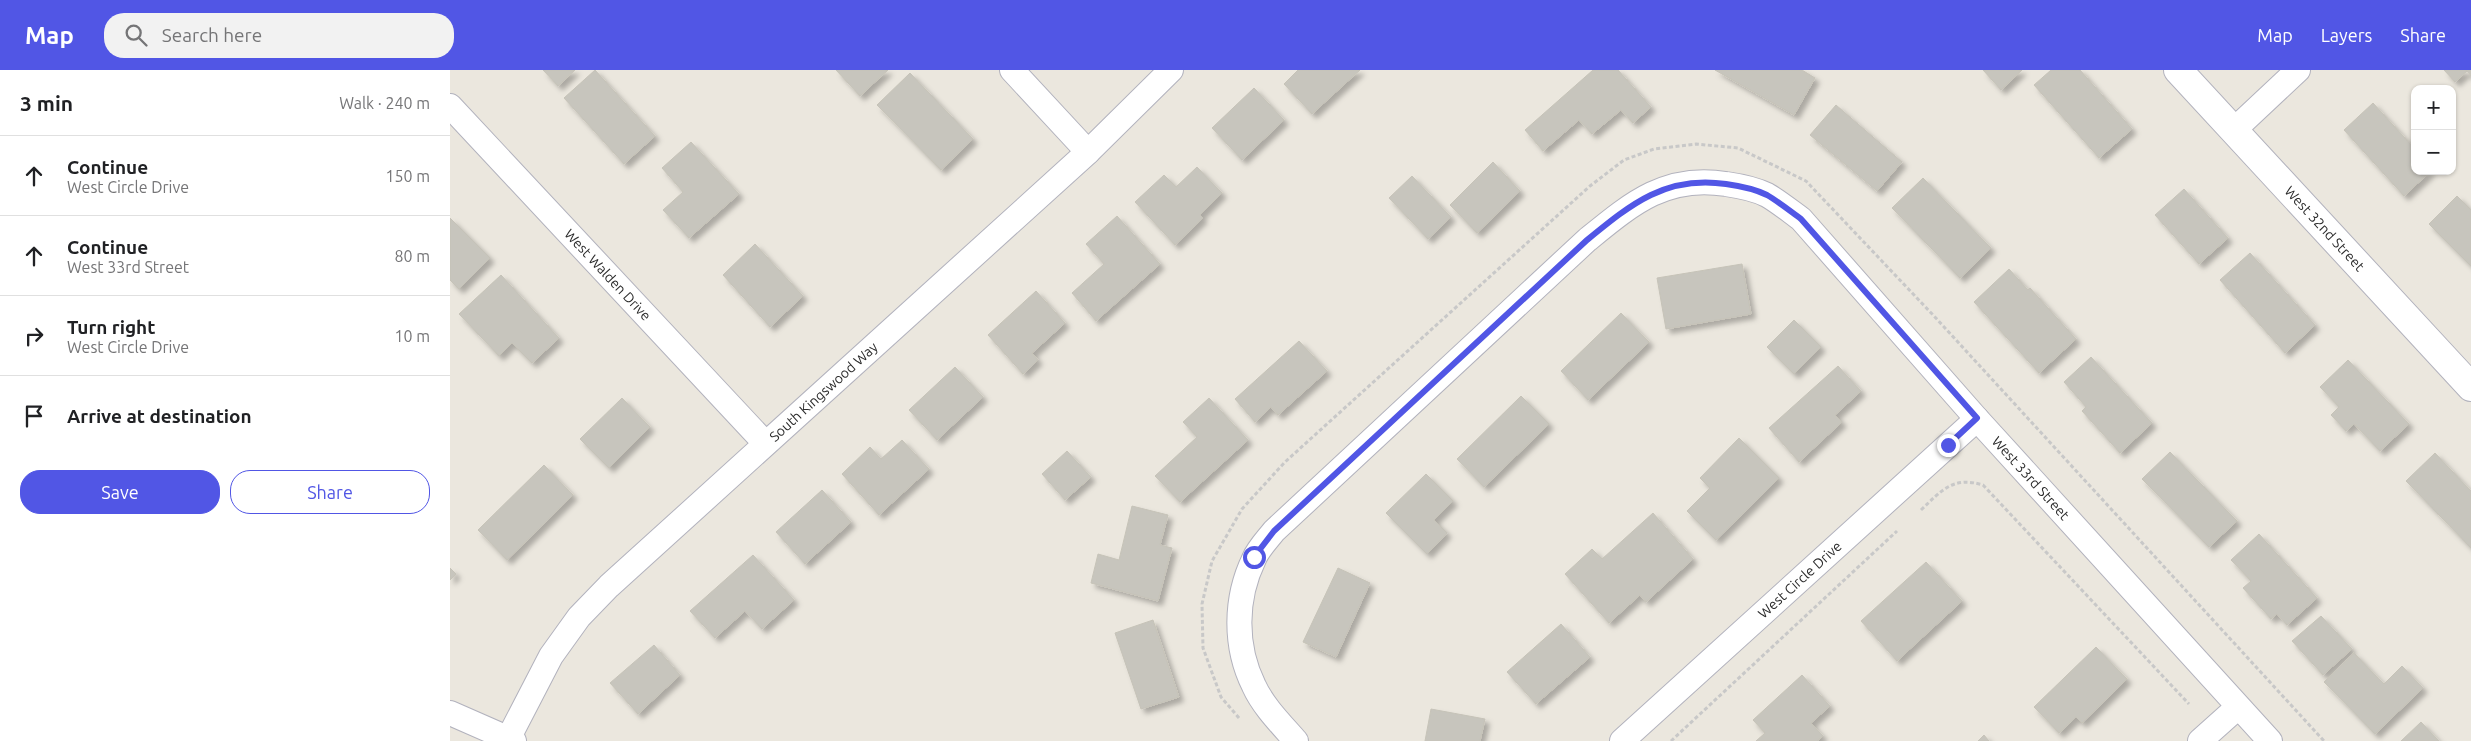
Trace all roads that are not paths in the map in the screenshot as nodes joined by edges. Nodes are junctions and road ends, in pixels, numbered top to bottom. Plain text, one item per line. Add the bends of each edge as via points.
1 (1012, 70) edge
2 (1172, 70) edge
3 (2178, 70) edge
4 (2298, 70) edge
5 (450, 106) edge
6 (2234, 130) junction
7 (1088, 152) junction
8 (2471, 387) edge
9 (1977, 418) junction
10 (765, 443) junction
11 (2238, 707) junction
12 (450, 713) edge
13 (511, 740) edge
14 (1296, 741) edge
15 (1622, 741) edge
16 (2200, 741) edge
17 (2270, 741) edge

1 - 7 street
2 - 7 street, South Kingswood Way
3 - 6 street, West 32nd Street
4 - 6 street
5 - 10 street, West Walden Drive
6 - 8 street, West 32nd Street
7 - 10 street, South Kingswood Way
9 - 11 street, West 33rd Street
9 - 14 street, West 33rd Street via 1801,219 1766,195 1741,187 1686,183 1659,189 1622,212 1587,240 1274,531 1254,557 1241,591 1241,647 1254,686 1275,718
9 - 15 street, West Circle Drive
10 - 13 street, South Kingswood Way via 579,617 551,656
11 - 16 street
11 - 17 street, West 33rd Street
12 - 13 street

